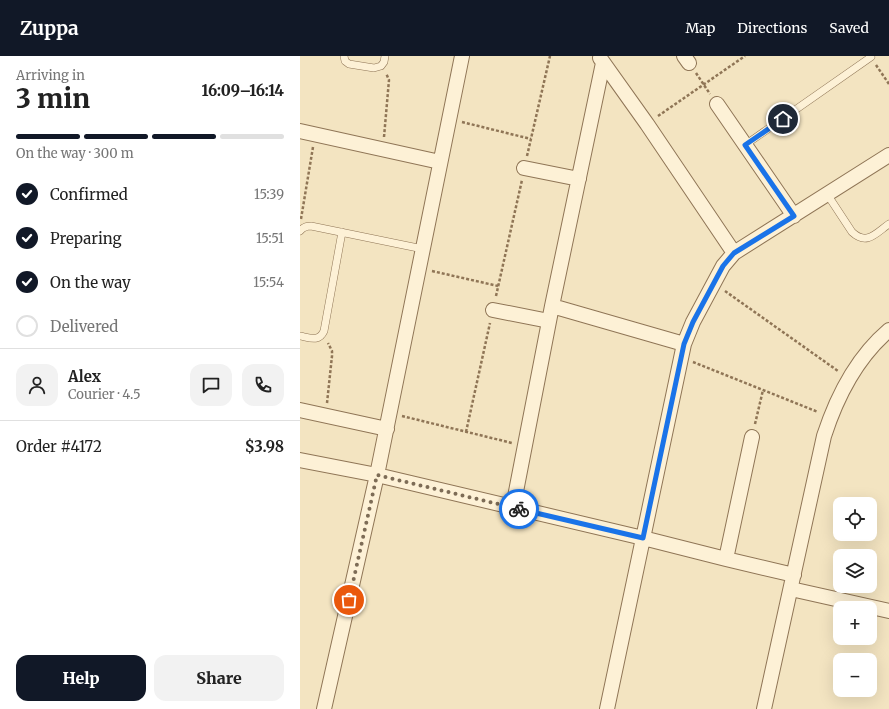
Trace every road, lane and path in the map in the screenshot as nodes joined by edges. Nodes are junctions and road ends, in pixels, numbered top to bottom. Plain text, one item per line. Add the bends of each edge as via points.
1 (344, 56) edge
2 (385, 56) edge
3 (462, 56) edge
4 (550, 56) edge
5 (745, 56) edge
6 (871, 57) joint
7 (601, 59) edge
8 (687, 60) edge
9 (381, 66) junction
10 (704, 84) junction
11 (889, 84) edge
12 (717, 104) joint
13 (449, 119) junction
14 (647, 124) junction
15 (300, 131) edge
16 (315, 134) junction
17 (531, 139) junction
18 (745, 145) junction
19 (383, 149) junction
20 (889, 155) edge
21 (440, 162) junction
22 (524, 168) junction
23 (579, 179) junction
24 (827, 194) junction
25 (794, 216) junction
26 (889, 224) edge
27 (300, 226) edge
28 (300, 231) edge
29 (342, 232) junction
30 (423, 249) junction
31 (734, 253) junction
32 (419, 268) junction
33 (714, 283) junction
34 (498, 286) junction
35 (552, 306) junction
36 (493, 310) junction
37 (550, 321) junction
38 (889, 330) edge
39 (323, 334) junction
40 (300, 336) edge
41 (683, 350) junction
42 (848, 379) junction
43 (763, 390) junction
44 (300, 410) edge
45 (390, 413) junction
46 (325, 415) junction
47 (830, 417) junction
48 (387, 429) junction
49 (466, 432) junction
50 (752, 437) joint
51 (525, 446) junction
52 (300, 460) edge
53 (377, 475) junction
54 (513, 507) junction
55 (643, 538) junction
56 (726, 559) junction
57 (794, 575) junction
58 (791, 589) junction
59 (889, 611) edge
60 (324, 709) edge
61 (607, 709) edge
62 (764, 709) edge

1 - 9 lane via 349,64 374,68
2 - 9 lane
3 - 13 street
4 - 17 path
5 - 10 path
6 - 11 path
6 - 18 lane
7 - 14 street
7 - 23 street
8 - 10 path
9 - 19 path via 389,80
10 - 12 path
10 - 14 path
12 - 18 street
13 - 17 path
13 - 21 street
14 - 31 street
15 - 16 street
16 - 19 street
16 - 27 path
17 - 22 path
18 - 25 street
19 - 21 street
20 - 24 street
21 - 30 street
22 - 23 street
22 - 34 path
23 - 35 street
24 - 25 street
24 - 26 lane via 852,232 858,236 871,237
25 - 31 street
28 - 29 lane via 311,226
29 - 30 lane
29 - 39 lane
30 - 32 street
31 - 33 street
32 - 34 path
32 - 45 street
33 - 41 street via 693,322
33 - 42 path
34 - 36 path
35 - 37 street
35 - 41 street
36 - 37 street
36 - 49 path
37 - 51 street
38 - 42 street via 864,356
39 - 40 lane via 314,339
39 - 46 path via 332,351
41 - 43 path
41 - 55 street
42 - 47 street
43 - 47 path
43 - 50 path
44 - 46 street
45 - 48 street
45 - 49 path
46 - 48 street
47 - 57 street
48 - 53 street
49 - 51 path
50 - 56 street
51 - 54 street
52 - 53 street
53 - 54 street
53 - 60 street
54 - 55 street
55 - 56 street
55 - 61 street
56 - 57 street
57 - 58 street
58 - 59 street
58 - 62 street

